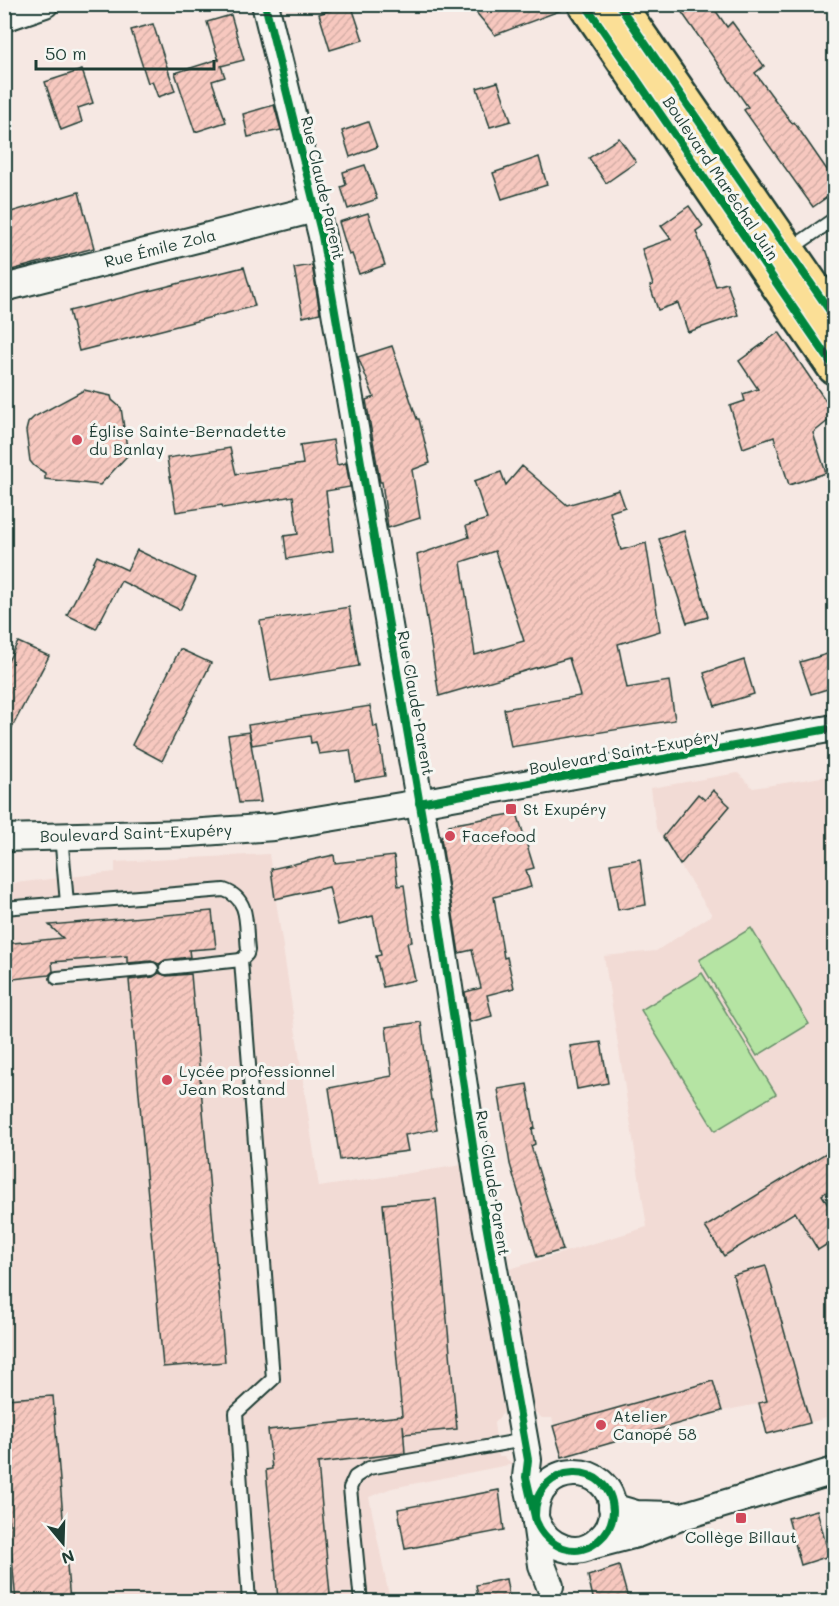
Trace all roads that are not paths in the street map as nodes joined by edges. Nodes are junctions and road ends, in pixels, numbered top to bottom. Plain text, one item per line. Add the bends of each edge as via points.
1 (45, 4) edge
2 (265, 4) edge
3 (585, 4) edge
4 (618, 4) edge
5 (4, 18) edge
6 (315, 209) junction
7 (834, 219) edge
8 (788, 250) junction
9 (4, 288) edge
10 (834, 317) edge
11 (834, 367) edge
12 (834, 728) edge
13 (419, 803) junction
14 (61, 835) junction
15 (4, 838) edge
16 (67, 903) junction
17 (4, 908) edge
18 (241, 960) junction
19 (166, 968) dead end
20 (152, 969) dead end
21 (57, 978) dead end
22 (524, 1440) junction
23 (834, 1471) edge
24 (612, 1507) junction
25 (682, 1516) junction
26 (536, 1519) junction
27 (577, 1548) junction
28 (552, 1594) edge
29 (249, 1602) edge
30 (361, 1602) edge

1 - 5 street
2 - 6 street, Rue Claude Parent
3 - 11 main road, Boulevard Maréchal Juin
4 - 8 main road, Boulevard Maréchal Juin
6 - 9 street, Rue Émile Zola
6 - 13 street, Rue Claude Parent
7 - 8 lane
8 - 10 main road, Boulevard Maréchal Juin
12 - 13 street, Boulevard Saint-Exupéry
13 - 14 street, Boulevard Saint-Exupéry via 274,827
13 - 22 street, Rue Claude Parent
14 - 15 street, Boulevard Saint-Exupéry
14 - 16 lane
16 - 17 lane
16 - 18 lane via 224,890 240,899 244,908 248,950
18 - 19 lane
18 - 29 lane via 273,1379 236,1413
20 - 21 lane
22 - 26 street, Rue Claude Parent via 526,1477
22 - 30 lane via 369,1468 354,1477 350,1488
23 - 25 street
24 - 25 street via 636,1514
24 - 26 street via 601,1483 586,1474 570,1473 554,1478 543,1488 536,1502
24 - 27 street via 609,1527 597,1542
25 - 27 street via 637,1534
26 - 27 street via 550,1542
26 - 28 street, Rue Claude Parent via 542,1565
27 - 28 street, Rue Claude Parent via 557,1556 551,1564

